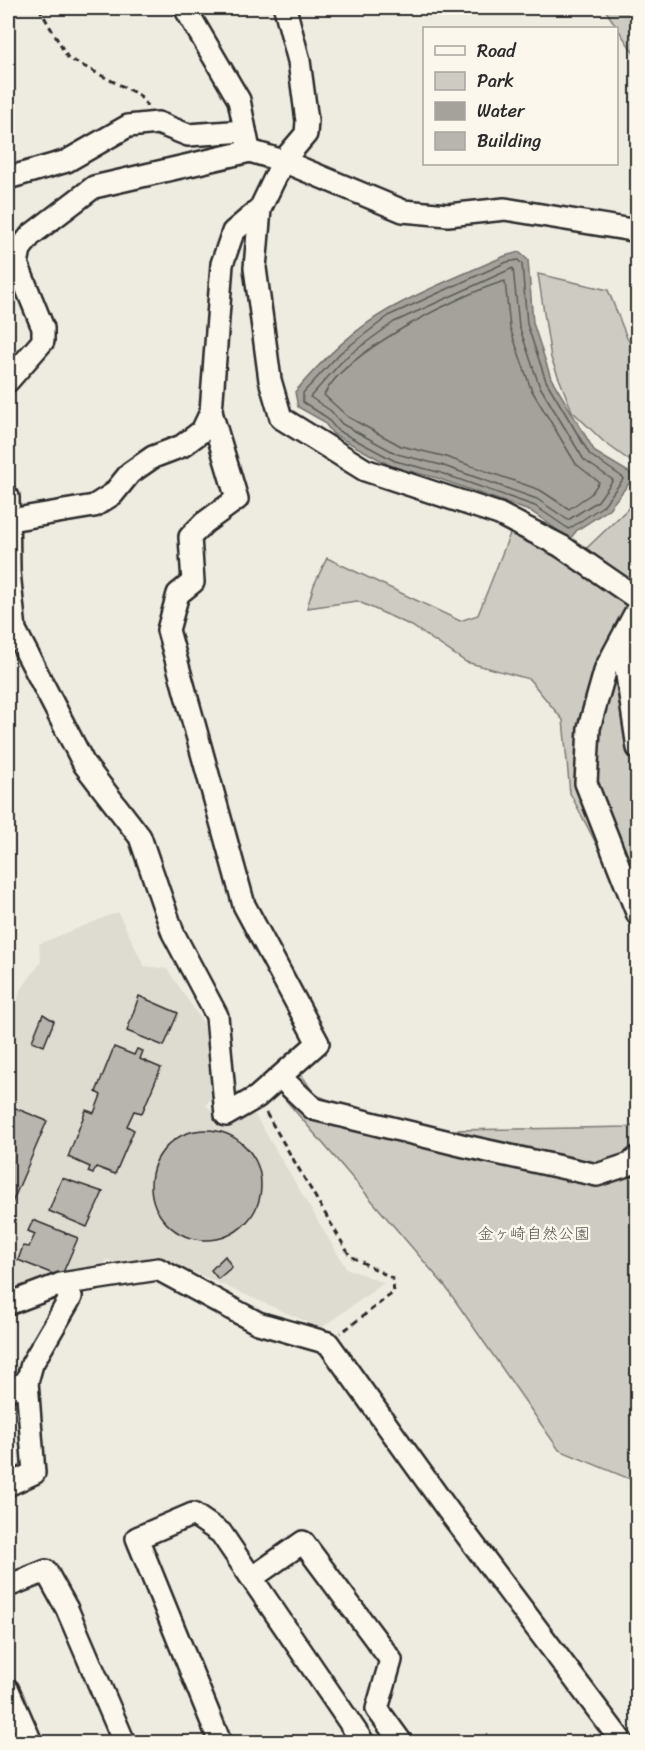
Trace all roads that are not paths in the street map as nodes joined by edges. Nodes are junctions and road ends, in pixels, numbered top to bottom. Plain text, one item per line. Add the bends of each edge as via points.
1 (185, 8) edge
2 (285, 8) edge
3 (247, 141) junction
4 (283, 161) junction
5 (8, 178) edge
6 (260, 208) junction
7 (638, 231) edge
8 (8, 381) edge
9 (211, 412) junction
10 (8, 497) edge
11 (10, 520) junction
12 (8, 573) edge
13 (638, 599) edge
14 (638, 610) edge
15 (11, 632) edge
16 (638, 748) edge
17 (638, 915) edge
18 (280, 1077) junction
19 (638, 1157) edge
20 (61, 1284) junction
21 (8, 1304) edge
22 (27, 1382) junction
23 (8, 1390) edge
24 (8, 1485) edge
25 (252, 1578) junction
26 (8, 1586) edge
27 (8, 1690) edge
28 (30, 1743) edge
29 (124, 1743) edge
30 (220, 1743) edge
31 (363, 1743) edge
32 (401, 1743) edge
33 (622, 1743) edge

1 - 3 street via 239,100
2 - 4 street via 299,62 307,121 306,134
3 - 4 street
3 - 5 street via 188,135 158,123 128,126 67,162
3 - 8 street via 94,187 31,235 20,249 17,264 43,328 43,341
4 - 6 street
4 - 7 street via 403,212 448,215 505,208
6 - 9 street via 233,232 222,264
6 - 13 street via 255,268 270,380 281,418 365,470 498,514 561,546
9 - 11 street via 202,431 182,446 153,457 94,506
9 - 18 street via 237,499 190,537 193,582 178,594 168,630 244,904 318,1043
10 - 11 street
11 - 12 street
12 - 15 street
14 - 16 street via 624,655
14 - 17 street via 606,668 590,728 586,783
15 - 18 street via 84,764 140,837 173,933 217,1016 226,1115 257,1097
18 - 19 street via 314,1109 465,1146 597,1174 630,1164
20 - 21 street
20 - 22 street via 70,1296 32,1364
20 - 33 street via 158,1269 258,1323 328,1343
22 - 23 street
22 - 24 street via 34,1473
25 - 30 street via 221,1533 193,1514 137,1538
25 - 31 street
25 - 32 street via 303,1542 391,1660 377,1708
26 - 29 street via 46,1571 67,1609
27 - 28 street

